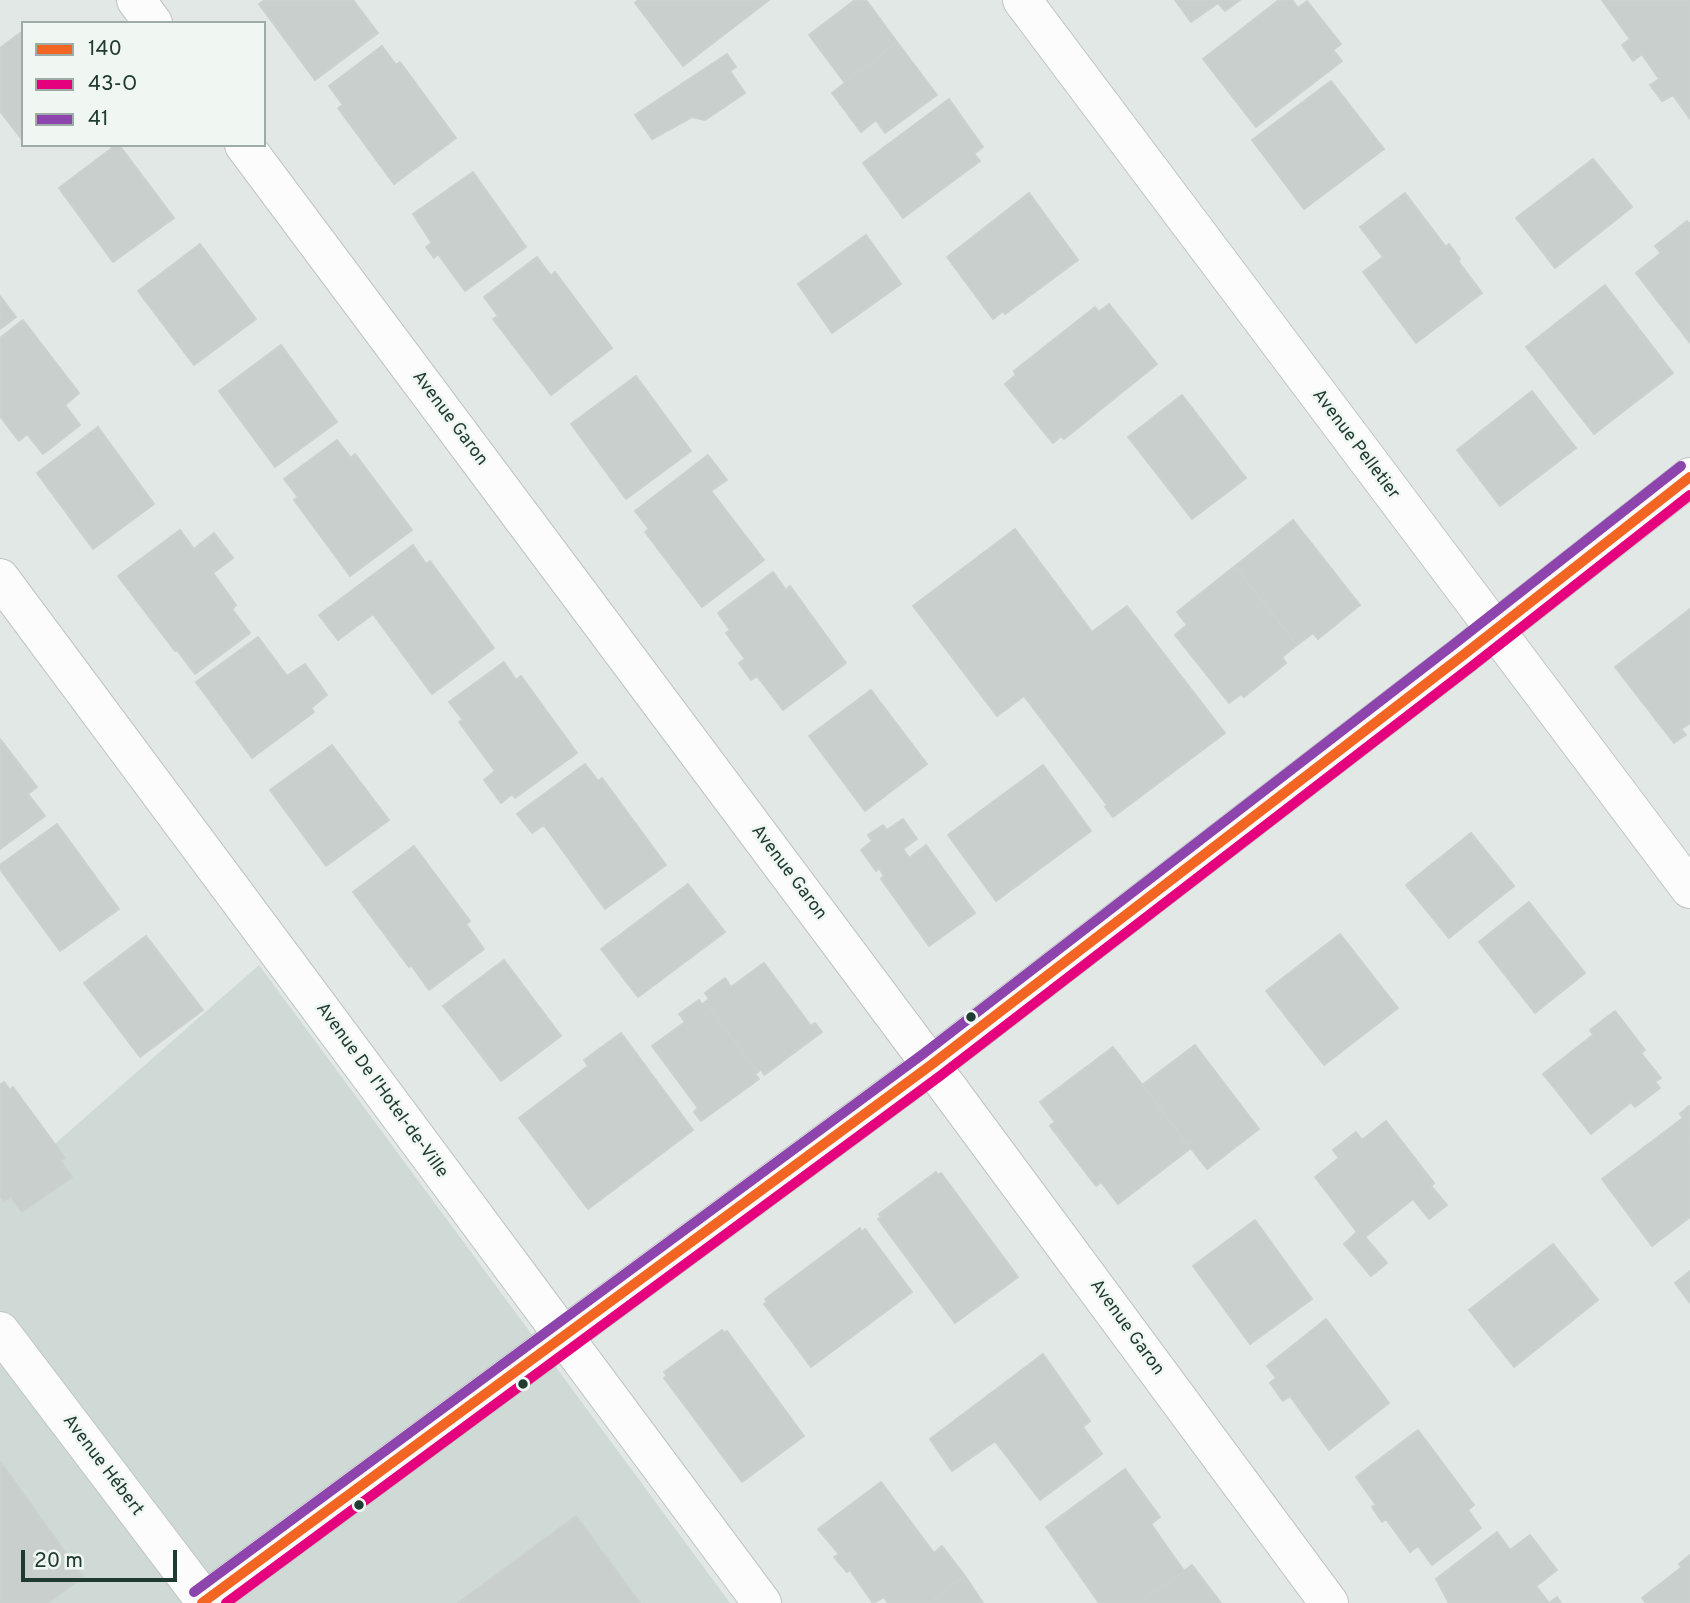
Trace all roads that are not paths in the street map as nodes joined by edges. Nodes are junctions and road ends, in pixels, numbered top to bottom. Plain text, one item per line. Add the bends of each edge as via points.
1 (136, 0) edge
2 (1022, 0) edge
3 (152, 21) edge
4 (245, 147) edge
5 (1690, 477) edge
6 (0, 579) edge
7 (1495, 631) junction
8 (1690, 889) edge
9 (931, 1065) junction
10 (0, 1331) edge
11 (563, 1335) junction
12 (203, 1602) edge
13 (762, 1603) edge
14 (1329, 1603) edge

1 - 3 street
2 - 7 street, Avenue Pelletier
4 - 9 street, Avenue Garon
5 - 7 street
6 - 11 street, Avenue De l'Hotel-de-Ville
7 - 8 street, Avenue Pelletier
7 - 9 street
9 - 11 street
9 - 14 street, Avenue Garon
10 - 12 street, Avenue Hébert
11 - 12 street
11 - 13 street, Avenue De l'Hotel-de-Ville

